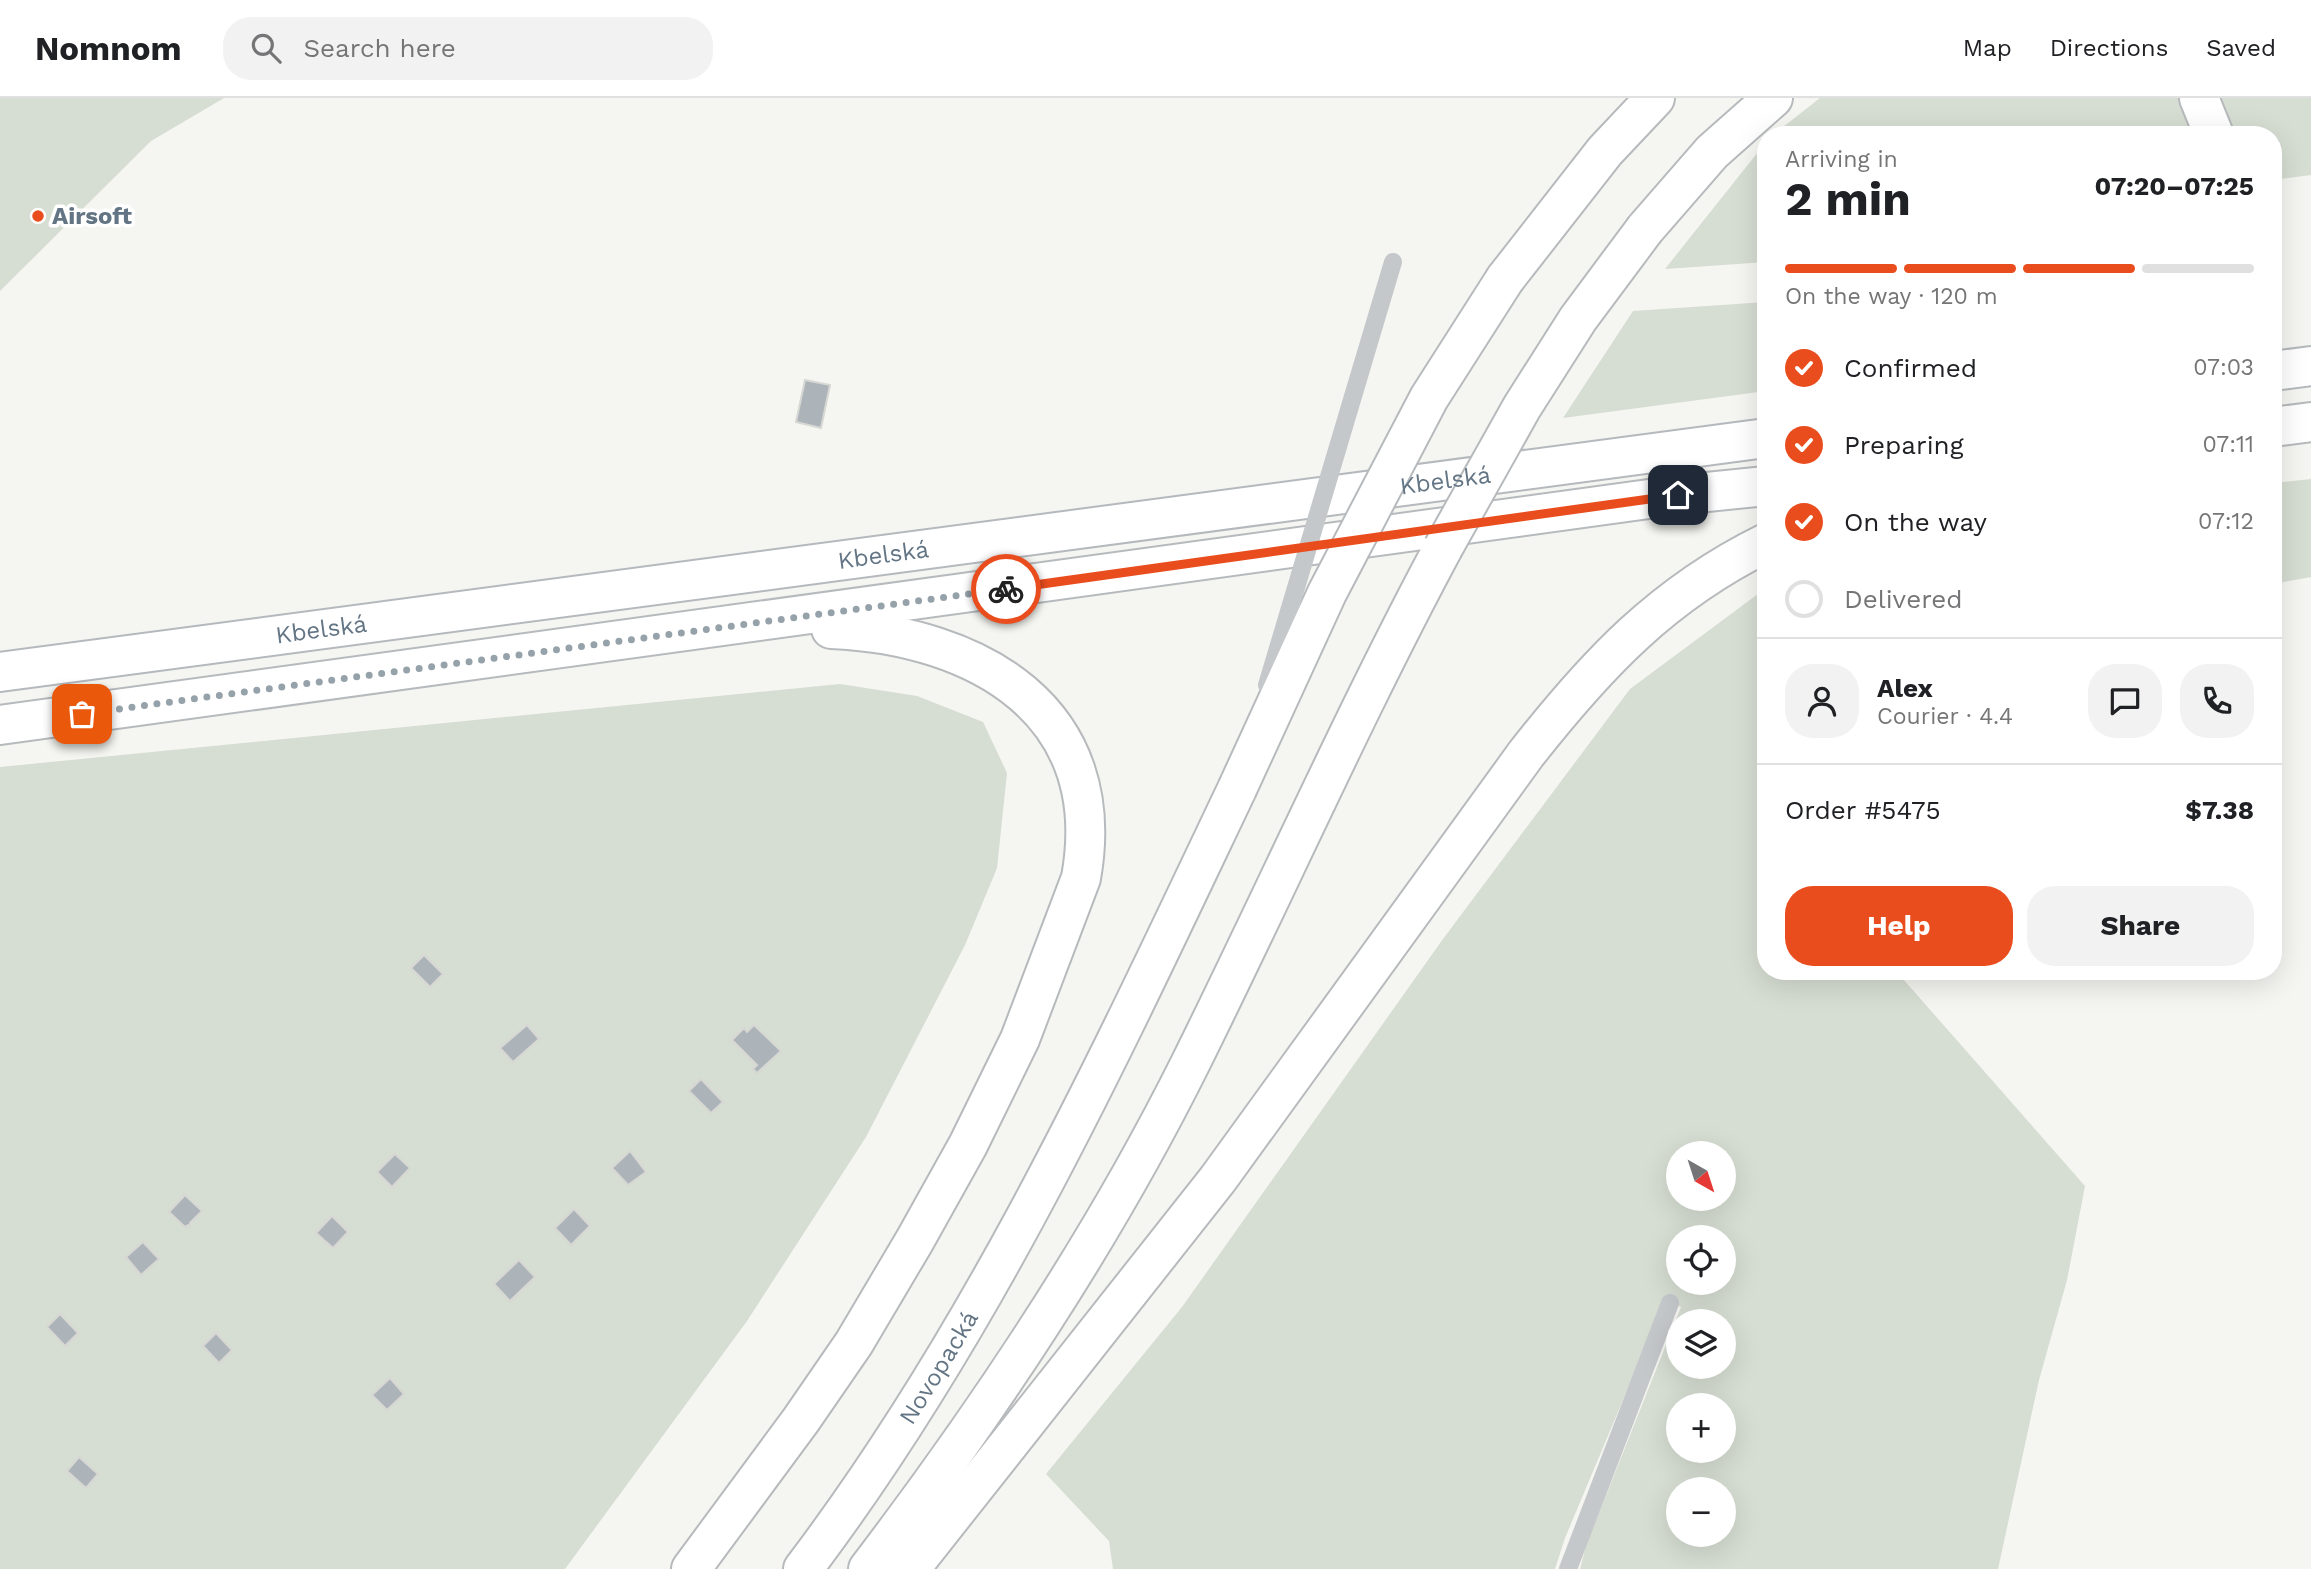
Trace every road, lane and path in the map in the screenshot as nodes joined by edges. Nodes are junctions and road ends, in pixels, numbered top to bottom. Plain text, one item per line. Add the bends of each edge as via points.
1 (1655, 98) edge
2 (1773, 98) edge
3 (2199, 98) edge
4 (2210, 126) edge
5 (1393, 262) dead end
6 (2311, 366) edge
7 (2282, 370) edge
8 (2311, 422) edge
9 (2282, 426) edge
10 (1757, 439) edge
11 (1757, 487) edge
12 (1757, 548) edge
13 (686, 632) junction
14 (0, 671) edge
15 (0, 725) edge
16 (1237, 789) junction
17 (1670, 1303) dead end
18 (691, 1569) edge
19 (803, 1569) edge
20 (868, 1569) edge
21 (910, 1569) edge
22 (1568, 1569) edge

1 - 16 main road, Novopacká, bridge via 1605,151 1505,279 1429,398 1327,593
2 - 20 main road, bridge via 1712,152 1653,219 1578,319 1522,407 1391,645 1191,1063 1109,1214 969,1430
3 - 4 main road
5 - 16 lane, bridge
6 - 7 main road
8 - 9 main road
10 - 14 main road, Kbelská
11 - 13 main road, Kbelská
12 - 21 main road via 1663,607 1627,637 1569,700 1218,1179
13 - 15 main road, Kbelská
13 - 18 main road via 890,633 970,659 1013,684 1050,723 1076,772 1086,825 1081,878 1054,954 1020,1040 968,1145 854,1343
16 - 19 main road, Novopacká via 1059,1155 979,1301 914,1412
17 - 22 lane

